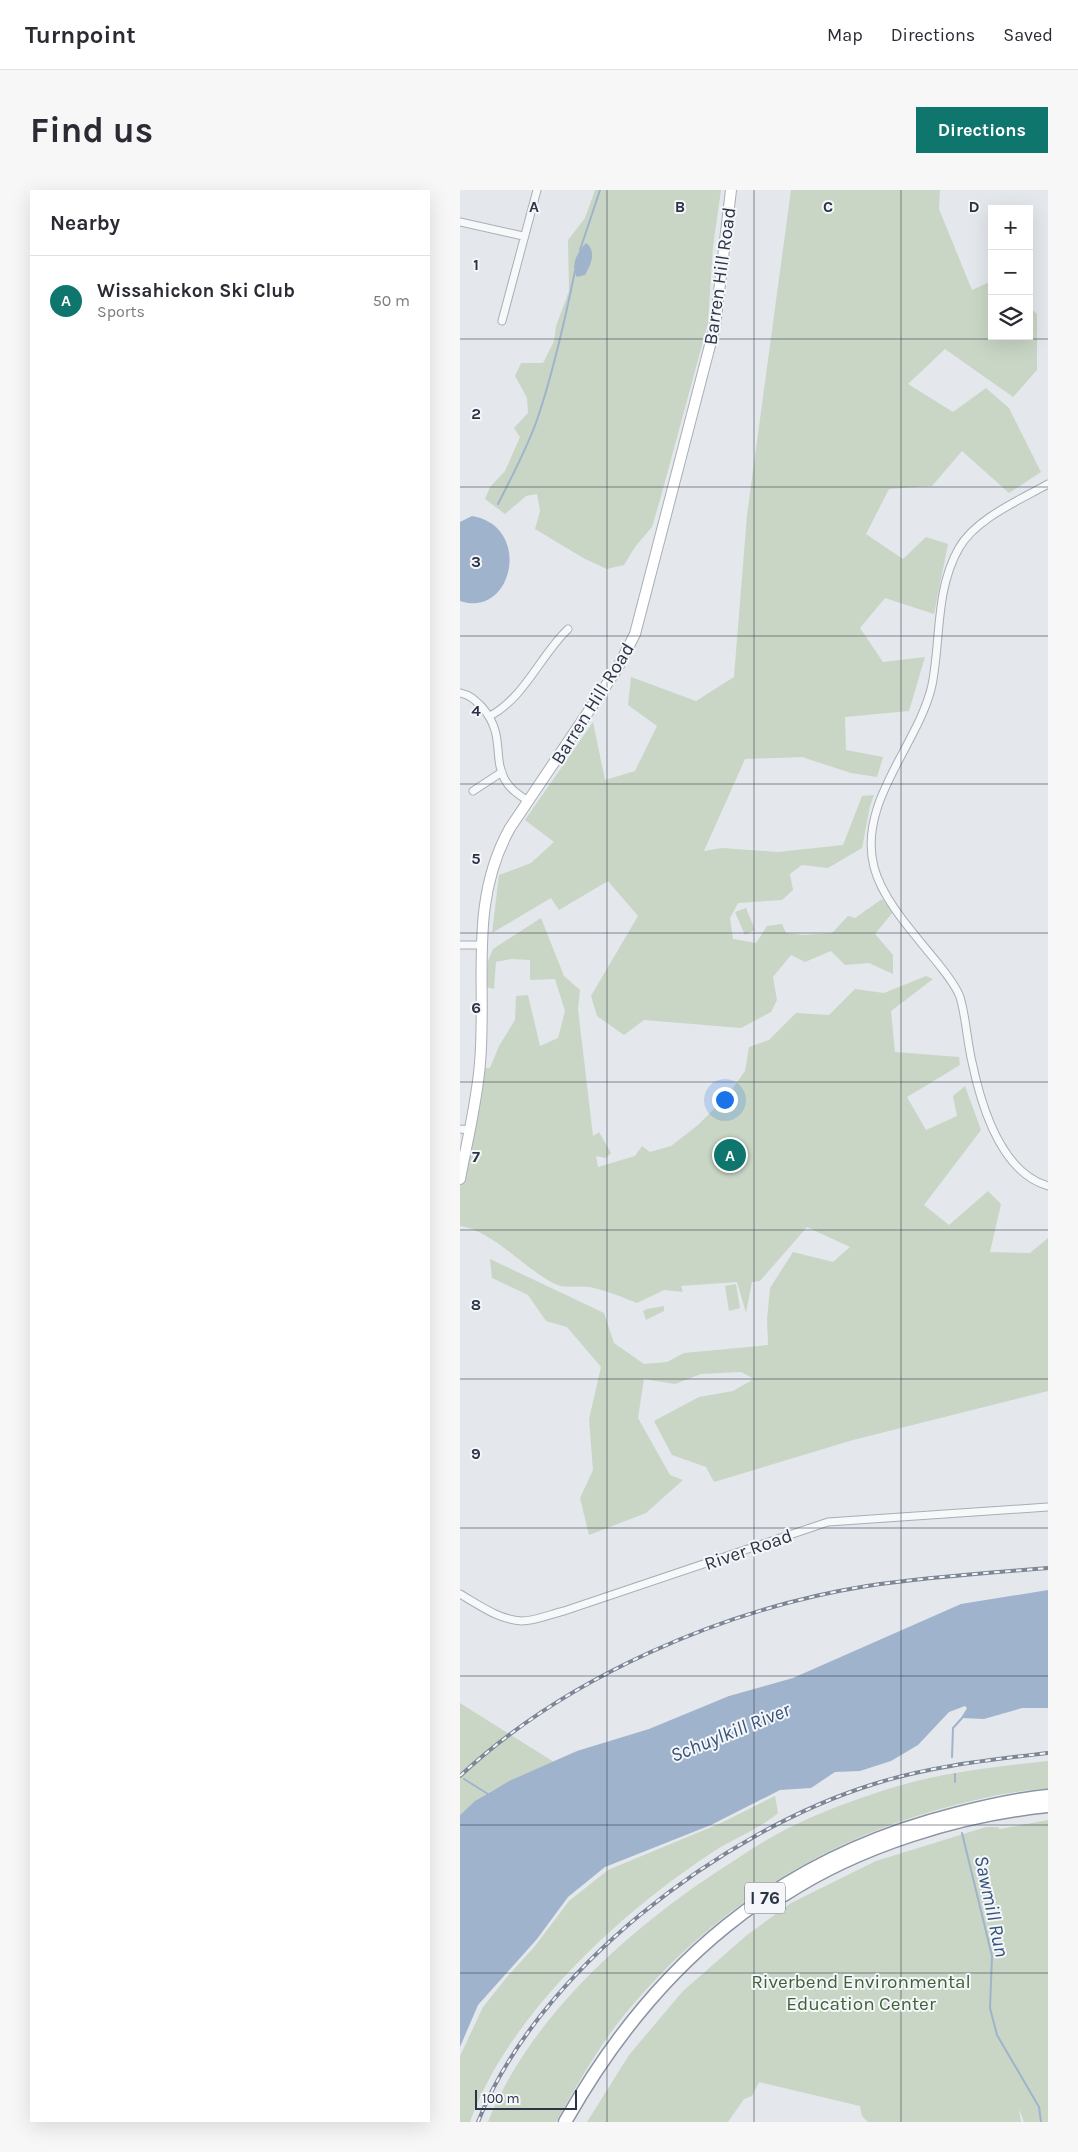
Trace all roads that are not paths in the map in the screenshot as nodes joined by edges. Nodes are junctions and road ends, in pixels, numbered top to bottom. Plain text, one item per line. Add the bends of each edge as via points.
1 (537, 190) edge
2 (731, 190) edge
3 (460, 222) edge
4 (523, 236) junction
5 (502, 321) dead end
6 (1048, 484) edge
7 (568, 629) dead end
8 (460, 692) edge
9 (490, 716) junction
10 (502, 772) junction
11 (472, 791) dead end
12 (528, 801) junction
13 (460, 945) edge
14 (481, 945) junction
15 (464, 1130) edge
16 (460, 1179) edge
17 (1048, 1186) edge
18 (1048, 1507) edge
19 (460, 1594) edge
20 (1048, 1796) edge
21 (1048, 1806) edge
22 (565, 2122) edge
23 (574, 2122) edge

1 - 4 street
2 - 12 street, Barren Hill Road via 715,326 635,634 617,669
3 - 4 street
4 - 5 street
6 - 17 street via 999,512 960,546 944,590 932,685 925,707 891,774 876,813 872,837 874,867 889,899 960,996 972,1063 995,1137 1024,1173
7 - 9 street via 513,700
8 - 9 street via 472,698
9 - 10 street via 497,735
10 - 11 street
10 - 12 street via 509,786
12 - 14 street, Barren Hill Road via 506,834 495,861 485,901
13 - 14 street
14 - 15 street, Barren Hill Road via 481,1061
15 - 16 street, Barren Hill Road
18 - 19 street, River Road via 828,1522 564,1611 523,1621 486,1610
20 - 22 highway, I 76 via 978,1808 896,1830 823,1862 746,1910 697,1951 650,1999 616,2041
21 - 23 highway, I 76 via 995,1814 894,1842 825,1872 759,1912 705,1954 647,2014 596,2083

